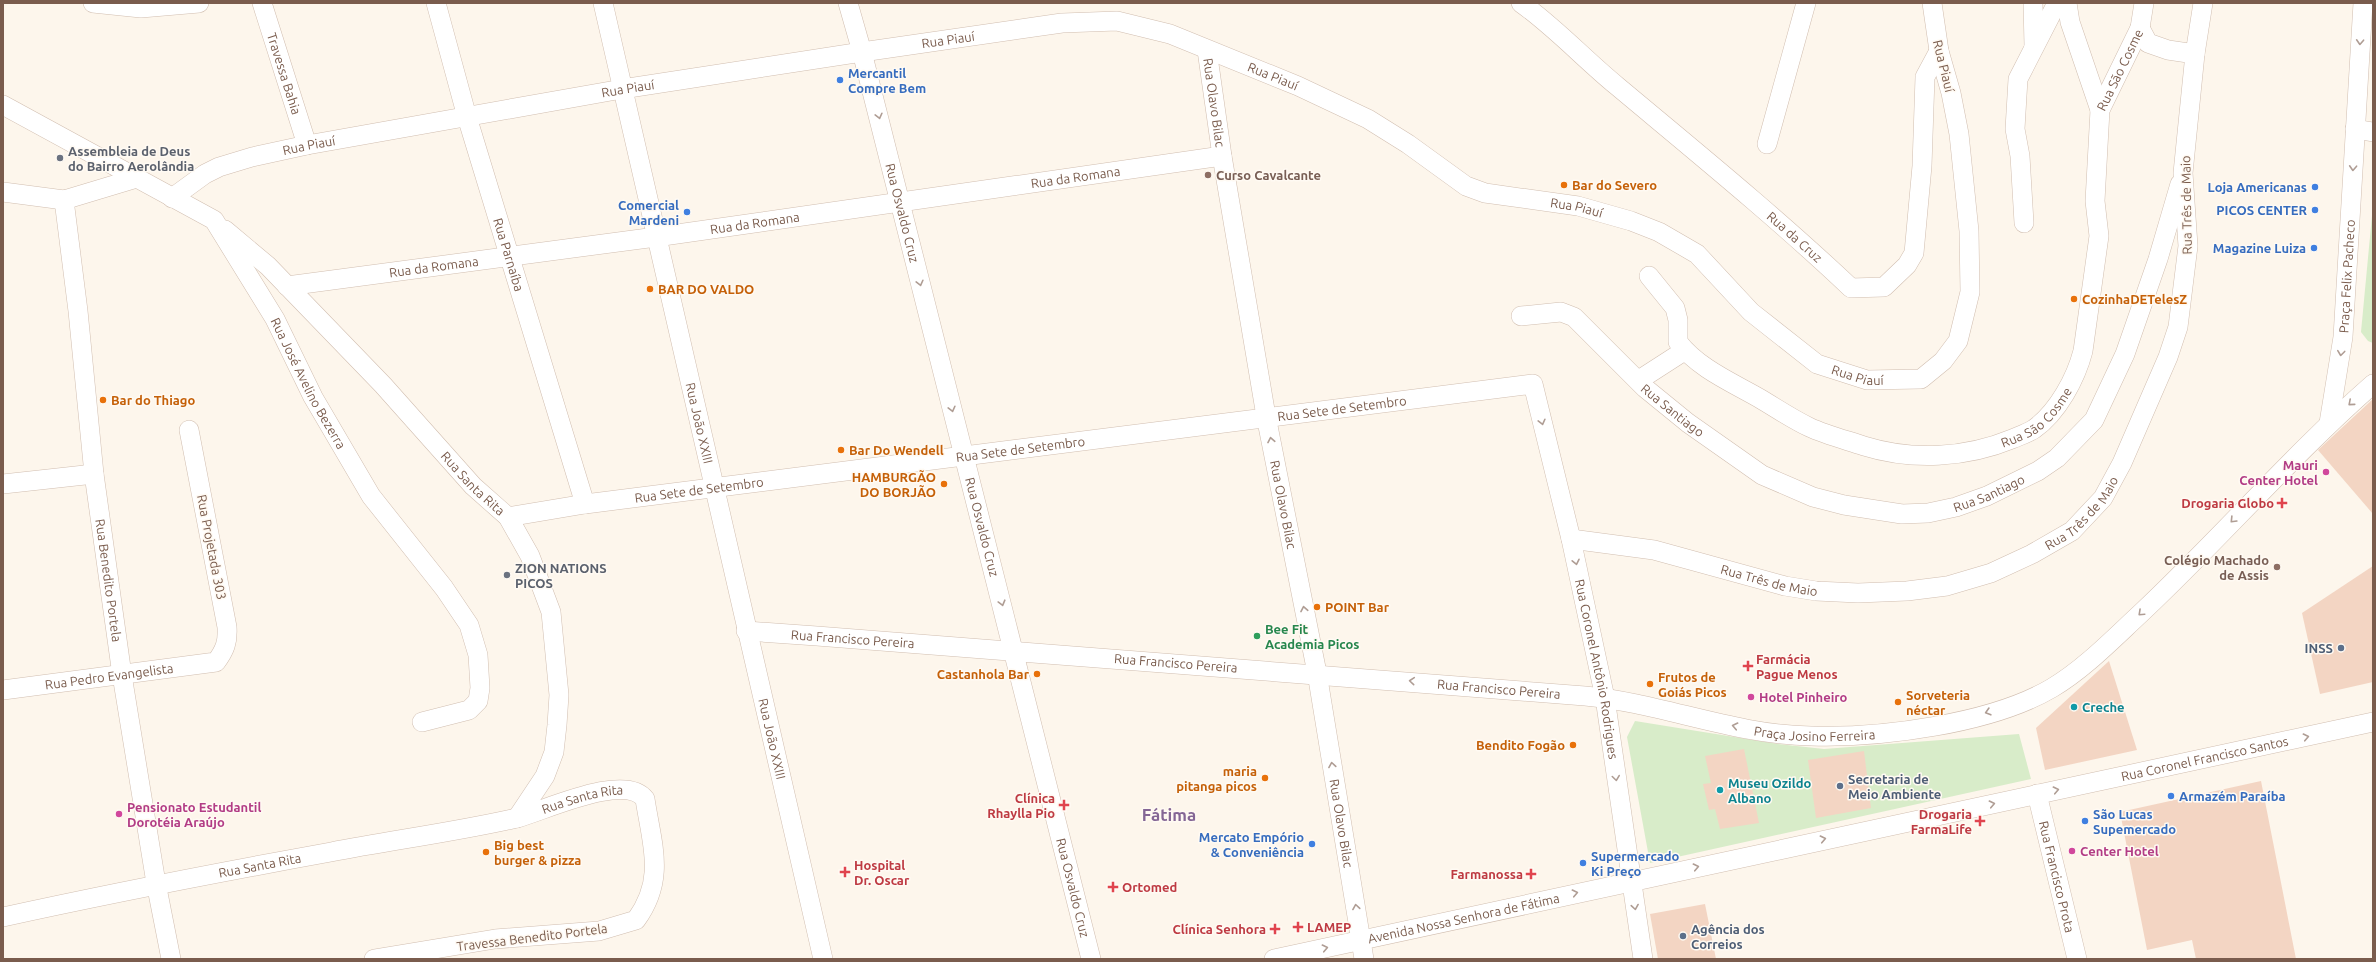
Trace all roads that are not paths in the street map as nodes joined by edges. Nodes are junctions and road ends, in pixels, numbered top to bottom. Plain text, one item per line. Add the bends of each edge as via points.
1 (93, 3) edge
2 (199, 3) edge
3 (262, 3) edge
4 (436, 3) edge
5 (603, 3) edge
6 (848, 3) edge
7 (1521, 3) edge
8 (1932, 3) edge
9 (2033, 3) edge
10 (2057, 3) edge
11 (2067, 3) edge
12 (2144, 3) edge
13 (2204, 3) edge
14 (2363, 3) edge
15 (1800, 4) edge
16 (2140, 28) junction
17 (2034, 47) junction
18 (1207, 50) junction
19 (1939, 51) junction
20 (862, 52) junction
21 (2195, 54) junction
22 (622, 89) junction
23 (3, 104) edge
24 (2100, 110) junction
25 (467, 117) junction
26 (2364, 130) edge
27 (1767, 144) dead end
28 (307, 145) junction
29 (1222, 156) junction
30 (2183, 173) junction
31 (137, 178) junction
32 (3, 192) edge
33 (172, 198) junction
34 (64, 200) junction
35 (900, 203) junction
36 (214, 220) junction
37 (2024, 223) dead end
38 (656, 237) junction
39 (510, 256) junction
40 (1649, 276) dead end
41 (287, 286) junction
42 (1521, 316) dead end
43 (1684, 351) junction
44 (1639, 380) junction
45 (1533, 384) joint
46 (2373, 384) edge
47 (1266, 416) junction
48 (2329, 422) junction
49 (189, 430) dead end
50 (964, 456) junction
51 (94, 474) junction
52 (3, 484) edge
53 (714, 488) junction
54 (585, 504) junction
55 (508, 517) junction
56 (1571, 540) junction
57 (746, 631) junction
58 (1015, 650) junction
59 (216, 662) joint
60 (1317, 673) junction
61 (122, 675) junction
62 (3, 690) edge
63 (1605, 698) junction
64 (422, 722) dead end
65 (2373, 722) edge
66 (2037, 794) junction
67 (645, 799) joint
68 (518, 818) junction
69 (1631, 881) junction
70 (156, 884) junction
71 (3, 917) edge
72 (1361, 940) junction
73 (427, 955) edge
74 (171, 959) edge
75 (374, 959) edge
76 (824, 959) edge
77 (1091, 959) edge
78 (1274, 959) edge
79 (1364, 959) edge
80 (1643, 959) edge
81 (2077, 959) edge

1 - 2 street via 141,8
3 - 28 street, Travessa Bahia
4 - 25 street, Rua Parnaíba
5 - 22 street, Rua João XXIII
6 - 20 street, Rua Osvaldo Cruz
7 - 19 street, Rua da Cruz via 1547,22 1607,78 1788,228 1851,288 1884,287 1907,265 1914,253 1922,166 1925,77
8 - 19 street, Rua Piauí
9 - 17 street
10 - 17 street
11 - 24 street via 2070,22
12 - 16 street, Rua São Cosme
13 - 21 street, Rua Três de Maio
14 -> 26 street, Praça Felix Pacheco
15 - 27 street
16 - 21 street via 2148,43 2168,50
16 - 24 street, Rua São Cosme
17 - 37 street via 2018,80 2015,129 2020,156
18 - 19 street, Rua Piauí via 1298,86 1368,119 1466,186 1485,193 1578,206 1659,232 1697,254 1751,312 1817,364 1868,380 1921,378 1943,361 1958,341 1970,292 1969,231 1959,134
18 - 20 street, Rua Piauí via 1145,26 1117,21 1088,20
18 - 29 street, Rua Olavo Bilac
20 - 22 street, Rua Piauí
20 -> 35 street, Rua Osvaldo Cruz
21 - 30 street, Rua Três de Maio
22 - 25 street, Rua Piauí
22 - 38 street, Rua João XXIII
23 - 31 street
24 - 43 street, Rua São Cosme via 2095,201 2100,236 2083,351 2071,381 2049,414 2033,430 1981,450 1945,455 1913,455 1865,447 1810,427 1711,372
25 - 28 street, Rua Piauí
25 - 39 street, Rua Parnaíba
26 -> 48 street, Praça Felix Pacheco via 2343,337
28 - 33 street, Rua Piauí via 219,167
29 - 35 street, Rua da Romana
29 - 47 street, Rua Olavo Bilac
30 - 44 street, Rua Santiago via 2138,320 2094,420 2057,458 2038,471 1987,496 1928,513 1902,514 1844,505 1813,497 1762,475 1688,423
30 - 56 street, Rua Três de Maio via 2188,246 2178,327 2168,357 2122,463 2103,498 2072,531 2032,554 1991,573 1947,586 1858,593 1816,591 1785,586 1654,550
31 - 33 street
31 - 34 street
32 - 34 street
33 - 36 street
34 - 51 street, Rua Benedito Portela
35 - 38 street, Rua da Romana
35 -> 50 street, Rua Osvaldo Cruz
36 - 41 street, Rua Santa Rita
36 - 64 street, Rua José Avelino Bezerra via 275,319 313,396 371,496 444,588 469,625 478,655 478,701 469,710
38 - 39 street, Rua da Romana
38 - 53 street, Rua João XXIII
39 - 41 street, Rua da Romana
39 - 54 street, Rua Parnaíba
40 - 43 street via 1675,308 1678,342
41 - 55 street, Rua Santa Rita via 383,385 473,486
42 - 44 street, Rua Santiago via 1561,312 1574,318
43 - 44 street
45 - 47 street, Rua Sete de Setembro
45 -> 56 street, Rua Coronel Antônio Rodrigues
46 -> 48 street, Praça Josino Ferreira
47 - 50 street, Rua Sete de Setembro
60 -> 47 street, Rua Olavo Bilac
48 -> 63 street, Praça Josino Ferreira via 2178,579 2089,660 2053,687 2025,700 1934,726 1894,732 1808,736 1766,733
49 - 59 street, Rua Projetada 303 via 227,627 226,646
50 - 53 street, Rua Sete de Setembro
50 -> 58 street, Rua Osvaldo Cruz
51 - 52 street
51 - 61 street, Rua Benedito Portela
53 - 54 street, Rua Sete de Setembro
53 - 57 street, Rua João XXIII
54 - 55 street, Rua Sete de Setembro
55 - 68 street, Rua Santa Rita via 530,556 550,612 559,695 554,752 545,776
56 -> 63 street, Rua Coronel Antônio Rodrigues
57 - 58 street, Rua Francisco Pereira
57 - 76 street, Rua João XXIII
58 - 60 street, Rua Francisco Pereira
58 - 77 street, Rua Osvaldo Cruz
59 - 61 street, Rua Pedro Evangelista
63 -> 60 street, Rua Francisco Pereira
72 -> 60 street, Rua Olavo Bilac
61 - 62 street, Rua Pedro Evangelista
61 - 70 street, Rua Benedito Portela
63 -> 69 street, Rua Coronel Antônio Rodrigues
66 -> 65 street, Rua Coronel Francisco Santos
69 -> 66 street
66 - 81 street, Rua Francisco Prota
67 - 68 street, Rua Santa Rita via 634,791 604,790
67 - 73 street, Travessa Benedito Portela via 656,873 650,895 636,920 599,931 495,939
68 - 70 street, Rua Santa Rita
72 -> 69 street, Avenida Nossa Senhora de Fátima
69 -> 80 street, Rua Coronel Antônio Rodrigues
70 - 71 street, Rua Santa Rita
70 - 74 street, Rua Benedito Portela
78 -> 72 street, Avenida Nossa Senhora de Fátima
72 - 79 street, Rua Olavo Bilac
73 - 75 street, Travessa Benedito Portela

